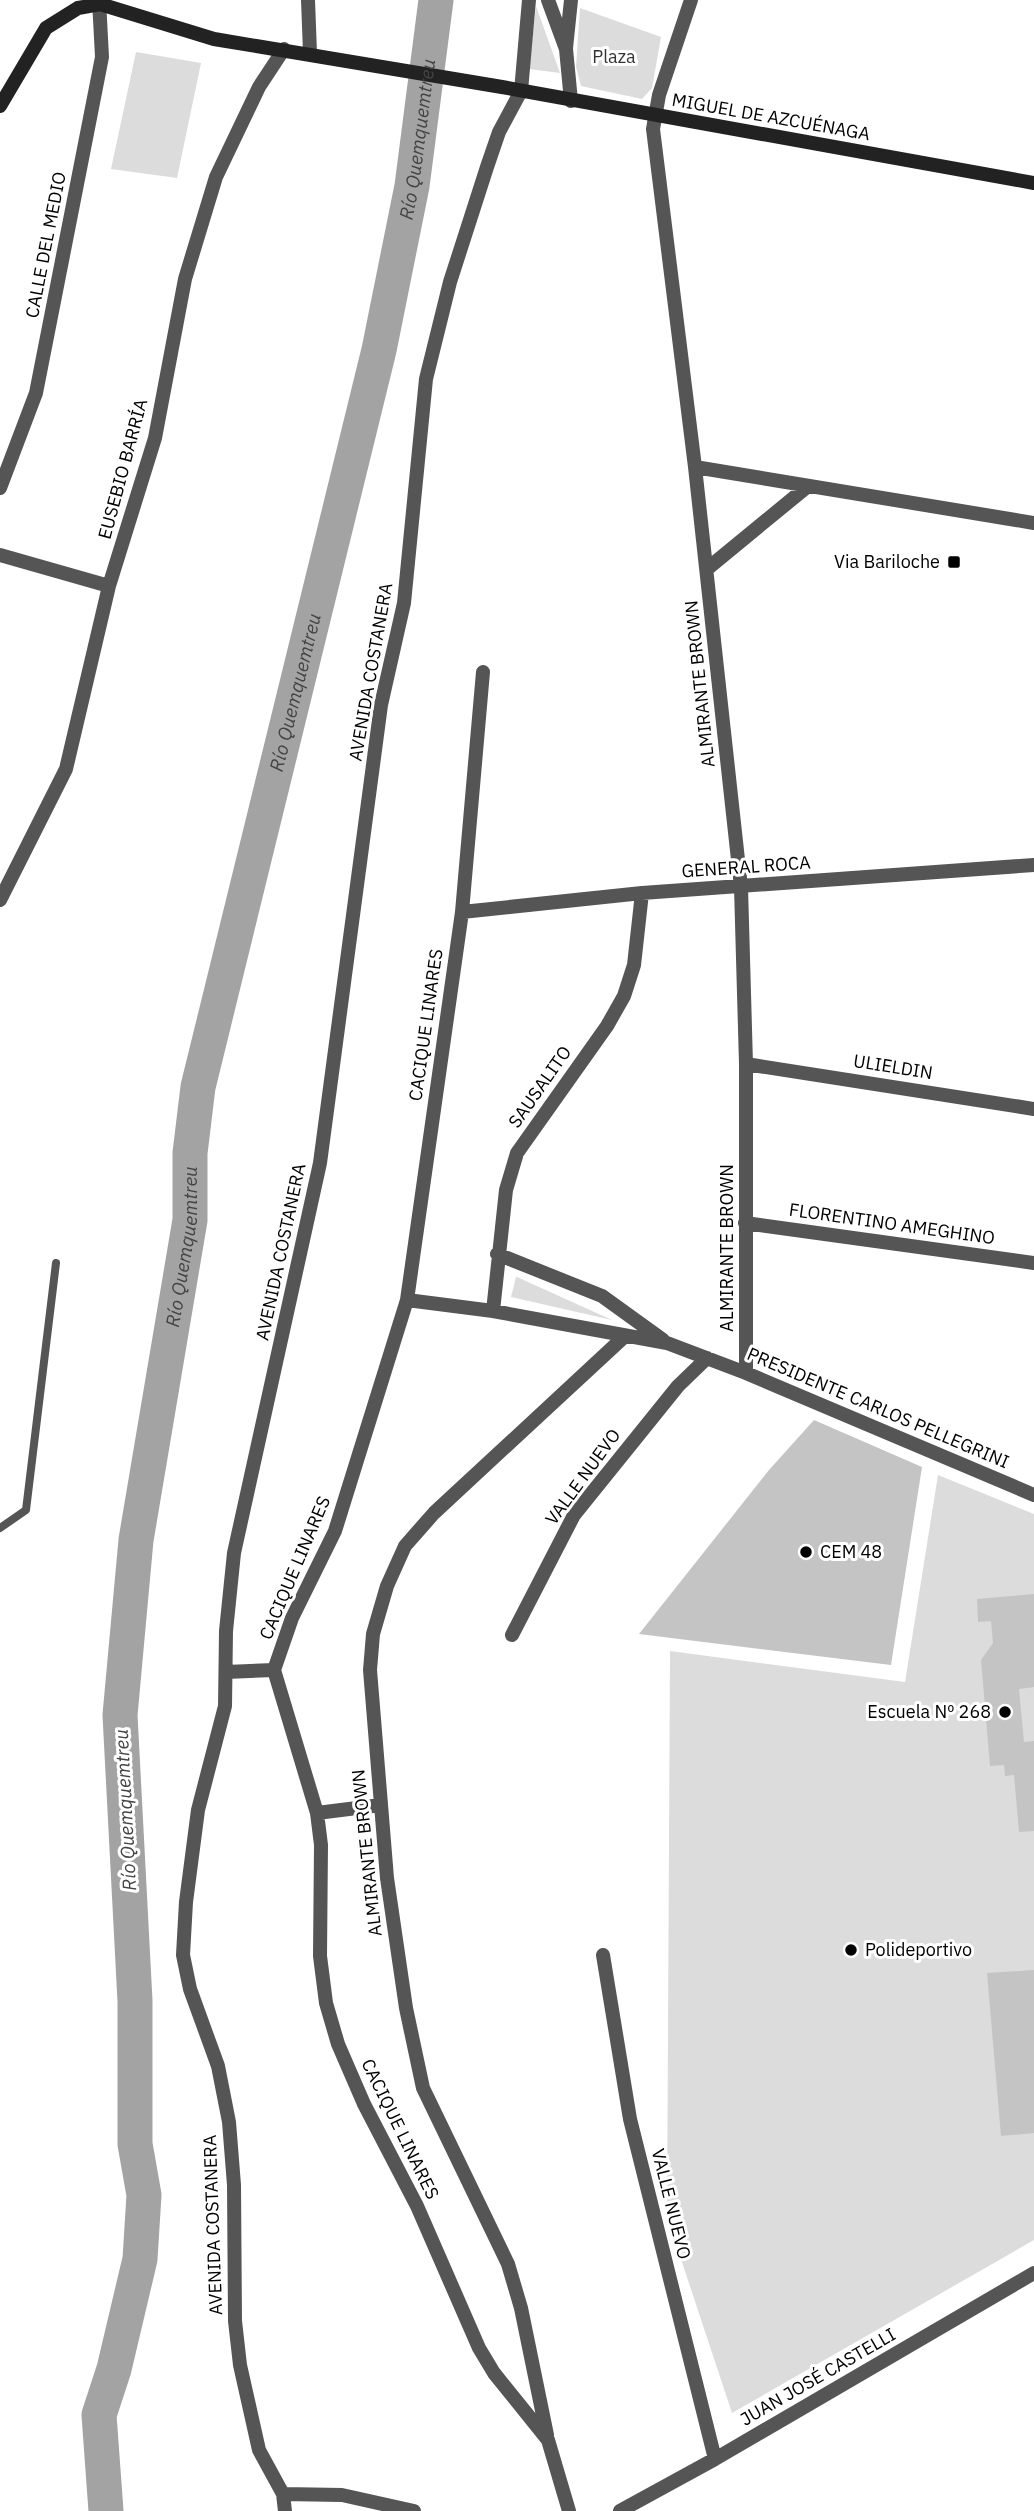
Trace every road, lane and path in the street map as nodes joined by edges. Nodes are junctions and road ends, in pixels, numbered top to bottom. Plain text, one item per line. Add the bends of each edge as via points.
1 (308, 0) edge
2 (530, 0) edge
3 (548, 0) edge
4 (571, 0) edge
5 (691, 0) edge
6 (99, 2) edge
7 (284, 49) junction
8 (566, 49) junction
9 (310, 53) junction
10 (521, 91) junction
11 (571, 101) junction
12 (0, 106) edge
13 (656, 116) junction
14 (1034, 183) edge
15 (695, 467) junction
16 (808, 485) junction
17 (0, 488) edge
18 (1034, 523) edge
19 (0, 555) edge
20 (707, 569) junction
21 (109, 586) junction
22 (483, 672) dead end
23 (1034, 865) edge
24 (741, 887) junction
25 (642, 894) junction
26 (0, 900) edge
27 (462, 912) junction
28 (746, 1064) junction
29 (1034, 1109) edge
30 (746, 1223) junction
31 (497, 1254) junction
32 (56, 1263) dead end
33 (1034, 1263) edge
34 (407, 1300) junction
35 (493, 1311) junction
36 (625, 1336) junction
37 (667, 1343) junction
38 (707, 1358) junction
39 (746, 1373) junction
40 (1034, 1495) edge
41 (0, 1528) edge
42 (512, 1634) dead end
43 (274, 1670) junction
44 (226, 1672) junction
45 (381, 1805) junction
46 (317, 1813) junction
47 (603, 1955) dead end
48 (1034, 2273) edge
49 (548, 2440) junction
50 (716, 2459) junction
51 (283, 2494) junction
52 (285, 2511) edge
53 (414, 2511) edge
54 (569, 2511) edge
55 (620, 2511) edge

1 - 9 street
2 - 10 street, AVENIDA COSTANERA
3 - 8 street
4 - 8 street
5 - 13 street, ALMIRANTE BROWN
6 - 7 street, MIGUEL DE AZCUÉNAGA via 214,39
6 - 12 street via 78,8 46,28
6 - 17 street, CALLE DEL MEDIO via 102,57 36,393
7 - 9 street, MIGUEL DE AZCUÉNAGA
7 - 21 street, EUSEBIO BARRÍA via 216,177 185,279 155,438
8 - 11 street
9 - 10 street, MIGUEL DE AZCUÉNAGA
10 - 11 street, MIGUEL DE AZCUÉNAGA
10 - 44 street, AVENIDA COSTANERA via 486,167 426,379 404,603 381,705 320,1163 234,1553
11 - 13 street, MIGUEL DE AZCUÉNAGA
13 - 14 street, MIGUEL DE AZCUÉNAGA
13 - 15 street, ALMIRANTE BROWN via 653,129
15 - 16 street
15 - 20 street, ALMIRANTE BROWN
16 - 18 street
16 - 20 street
19 - 21 street
20 - 24 street, ALMIRANTE BROWN
21 - 26 street, EUSEBIO BARRÍA via 66,769
22 - 27 street, CACIQUE LINARES
23 - 24 street, GENERAL ROCA
24 - 25 street, GENERAL ROCA
24 - 28 street, ALMIRANTE BROWN
25 - 27 street, GENERAL ROCA
25 - 31 street, SAUSALITO via 634,965 624,996 517,1153 506,1190
27 - 34 street, CACIQUE LINARES
28 - 29 street, ULIELDIN
28 - 30 street, ALMIRANTE BROWN
30 - 33 street, FLORENTINO AMEGHINO
30 - 39 street, ALMIRANTE BROWN
31 - 35 street, SAUSALITO
31 - 37 street, PRESIDENTE CARLOS PELLEGRINI via 602,1296
32 - 41 lane via 26,1510
34 - 35 street, PRESIDENTE CARLOS PELLEGRINI
34 - 43 street, CACIQUE LINARES via 335,1531 292,1618
35 - 36 street, PRESIDENTE CARLOS PELLEGRINI
36 - 37 street, PRESIDENTE CARLOS PELLEGRINI
36 - 45 street, ALMIRANTE BROWN via 434,1513 405,1546 373,1634 370,1670
37 - 38 street, PRESIDENTE CARLOS PELLEGRINI
38 - 39 street, PRESIDENTE CARLOS PELLEGRINI
38 - 42 street, VALLE NUEVO via 678,1386 574,1515
39 - 40 street, PRESIDENTE CARLOS PELLEGRINI
43 - 44 street
43 - 46 street, CACIQUE LINARES
44 - 51 street, AVENIDA COSTANERA via 222,1728 198,1810 183,1955 190,1989 218,2066 229,2122 240,2365 259,2449
45 - 46 street
45 - 49 street, ALMIRANTE BROWN via 394,1934 424,2088 508,2264
46 - 49 street, CACIQUE LINARES via 320,1956 326,2003 338,2044 418,2206 479,2348
47 - 50 street, VALLE NUEVO via 630,2119
48 - 50 street, JUAN JOSÉ CASTELLI
49 - 54 street, CACIQUE LINARES
50 - 55 street, JUAN JOSÉ CASTELLI
51 - 52 street, AVENIDA COSTANERA
51 - 53 street via 342,2495

